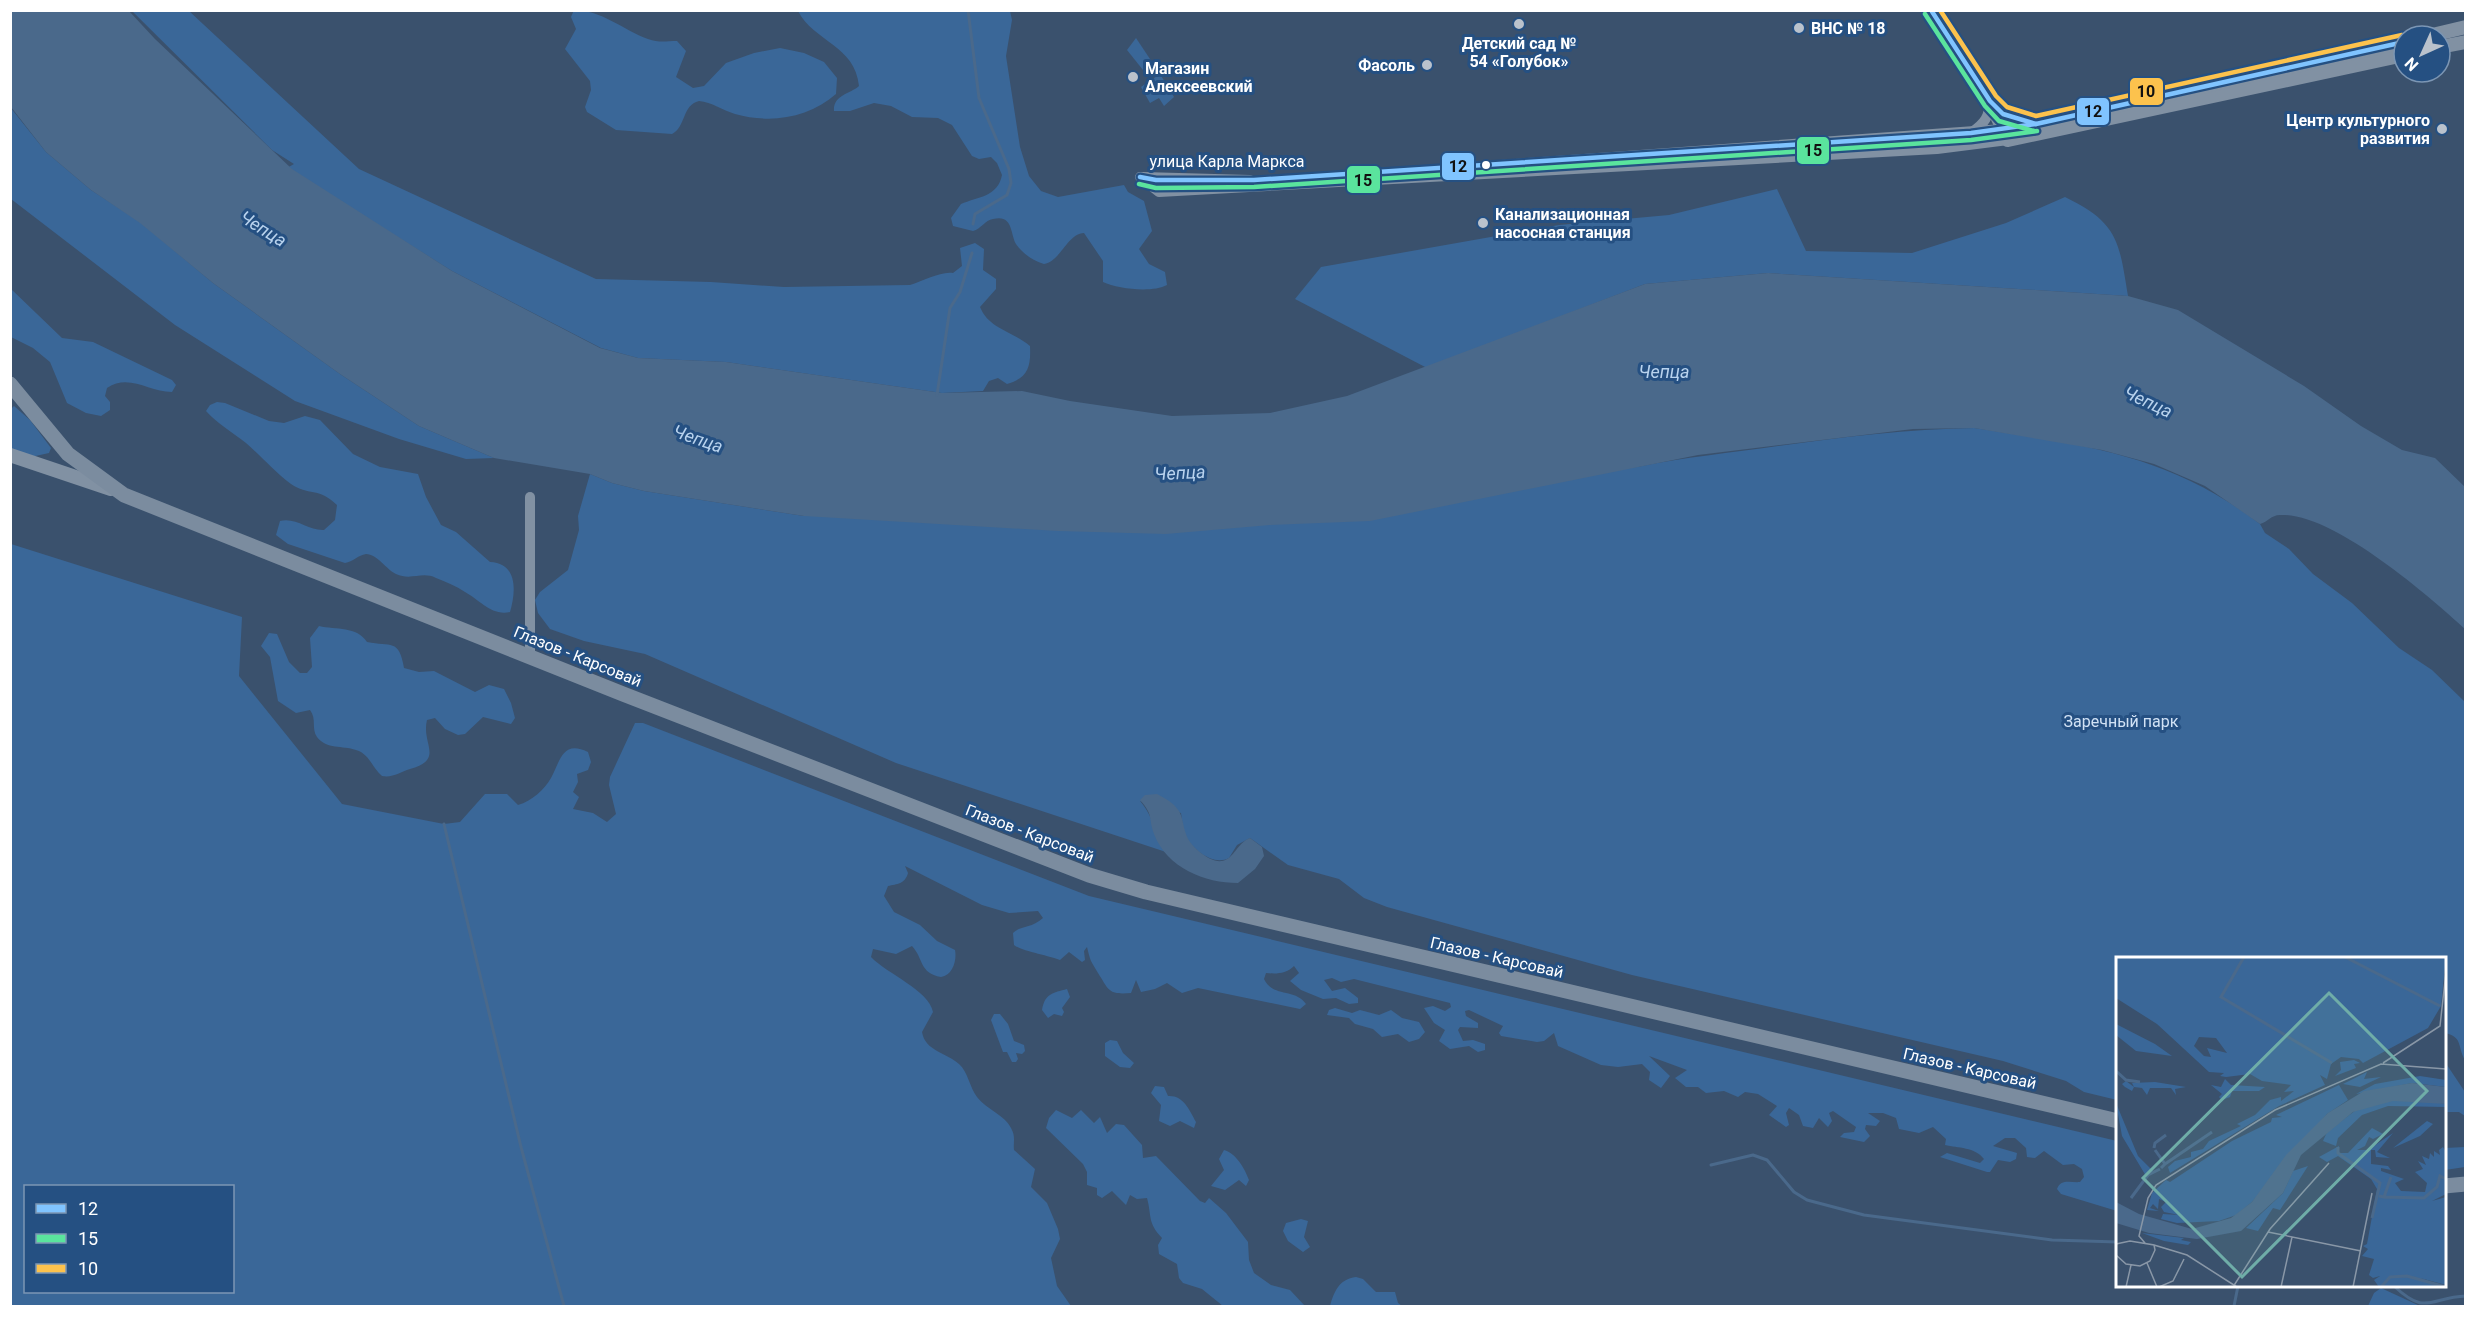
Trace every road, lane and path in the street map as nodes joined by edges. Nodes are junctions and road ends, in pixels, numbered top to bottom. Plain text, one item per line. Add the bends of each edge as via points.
1 (1931, 10) edge
2 (2392, 45) edge
3 (2392, 57) edge
4 (1990, 101) junction
5 (2036, 124) junction
6 (1971, 133) junction
7 (2006, 134) junction
8 (10, 384) edge
9 (10, 455) edge
10 (124, 495) junction
11 (530, 497) dead end
12 (530, 657) junction
13 (2116, 1121) edge
14 (2466, 1184) edge
15 (2446, 1186) edge

1 - 4 street
2 - 5 street, улица Карла Маркса
3 - 7 street, улица Карла Маркса
4 - 5 street via 2003,114
4 - 6 street via 1985,123
4 - 7 street
5 - 7 street, улица Карла Маркса
6 - 7 street, улица Карла Маркса
6 - 7 street, улица Карла Маркса via 1254,180 1140,177 1159,192 1937,149
8 - 10 main road, Глазов - Карсовай via 68,454
9 - 10 street
10 - 12 main road, Глазов - Карсовай
11 - 12 street
12 - 13 main road, Глазов - Карсовай via 1024,850 1146,892
14 - 15 main road

